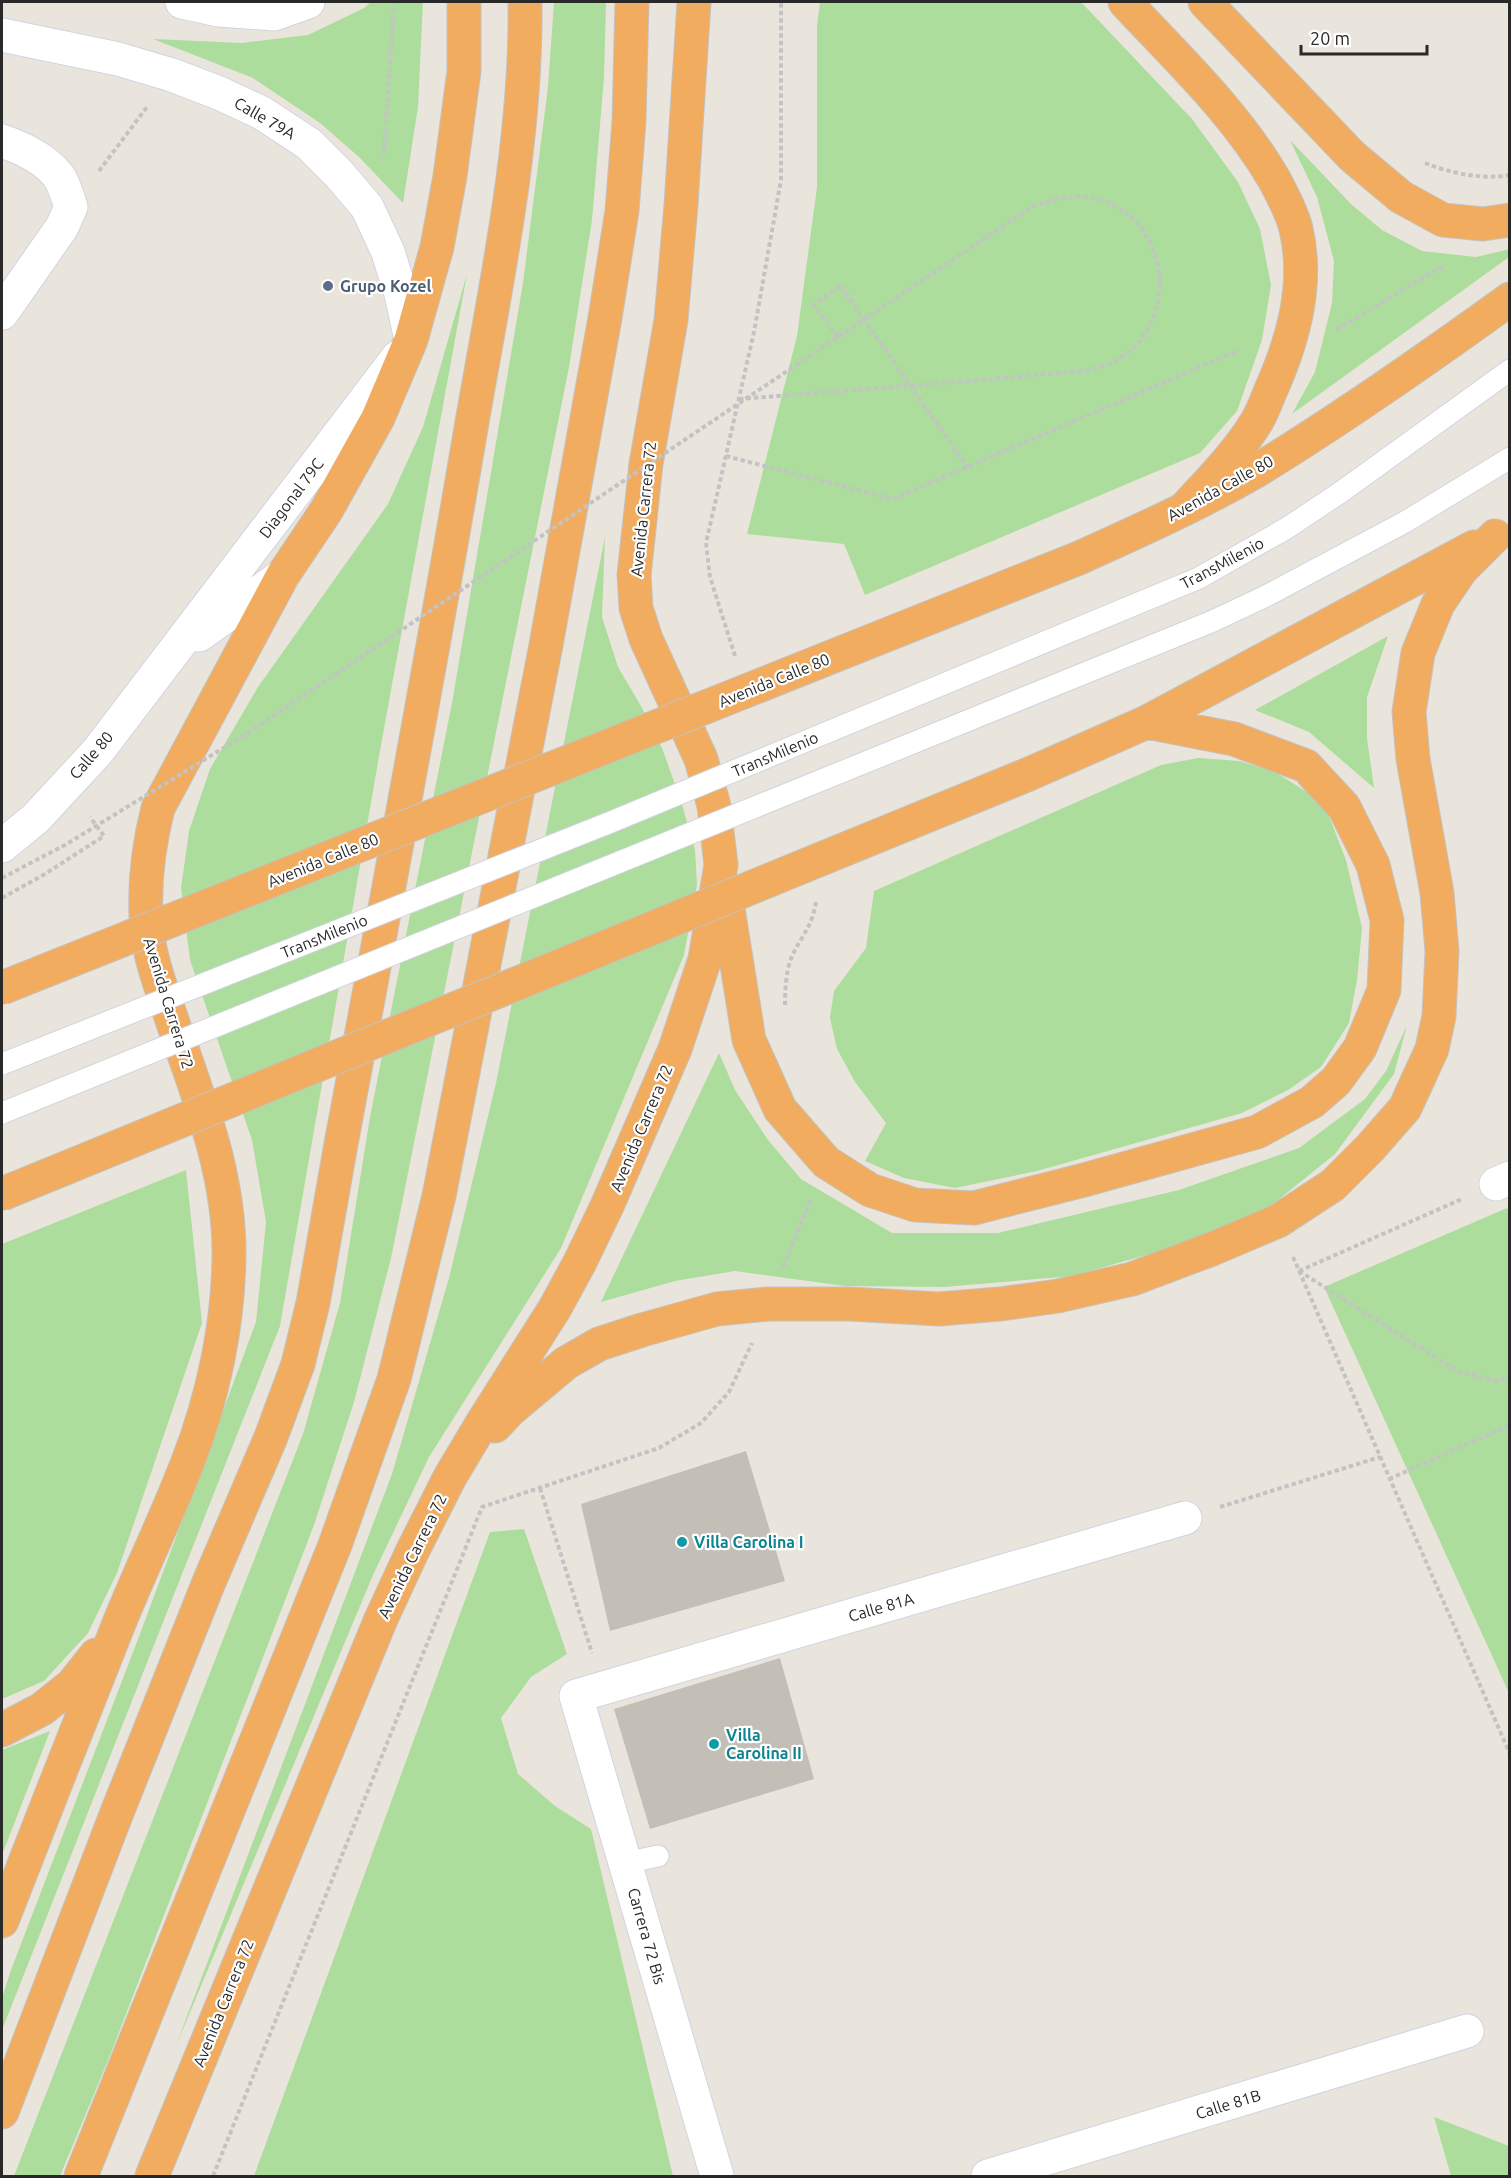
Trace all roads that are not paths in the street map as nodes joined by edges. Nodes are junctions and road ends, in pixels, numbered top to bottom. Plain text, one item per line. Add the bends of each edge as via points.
1 (183, 2) edge
2 (308, 2) edge
3 (464, 2) edge
4 (525, 2) edge
5 (632, 2) edge
6 (1125, 2) edge
7 (1205, 2) edge
8 (694, 3) edge
9 (2, 35) edge
10 (2, 141) edge
11 (1509, 220) edge
12 (1509, 299) edge
13 (2, 313) edge
14 (411, 340) junction
15 (1509, 370) edge
16 (1509, 458) edge
17 (1184, 509) junction
18 (1502, 531) edge
19 (283, 575) junction
20 (171, 656) junction
21 (1147, 722) junction
22 (2, 846) edge
23 (721, 865) junction
24 (2, 988) edge
25 (2, 1064) edge
26 (2, 1113) edge
27 (2, 1194) edge
28 (450, 1477) junction
29 (1185, 1518) road end
30 (116, 1630) junction
31 (590, 1692) joint
32 (2, 1730) edge
33 (658, 1856) dead end
34 (625, 1863) junction
35 (2, 1921) edge
36 (1467, 2031) dead end
37 (2, 2112) edge
38 (81, 2176) edge
39 (152, 2176) edge
40 (717, 2176) edge
41 (988, 2176) edge

1 - 2 street via 219,10 274,14
3 - 14 highway, Avenida Carrera 72 via 464,71 450,176 437,247
4 - 37 highway via 521,99 507,217 432,657 313,1303 298,1364 116,1815
5 - 38 highway via 622,211 605,318 440,1196 396,1368 367,1458
6 - 17 highway via 1235,121 1274,180 1296,227 1301,264 1291,339 1257,421 1225,465
7 - 11 highway via 1352,156 1401,197 1443,220 1483,224
8 - 23 highway, Avenida Carrera 72 via 671,320 646,464 634,575 636,608 646,639 700,759 714,806
9 - 14 street, Calle 79A via 118,59 172,75 262,113 309,144 367,207 388,252
10 - 13 street via 22,148 44,163 60,179 71,207 62,227
12 - 17 highway, Avenida Calle 80 via 1316,433
14 - 19 highway, Avenida Carrera 72 via 378,418 352,466
14 - 20 street, Diagonal 79C
15 - 25 lane, TransMilenio, bridge via 1341,492 1199,578 611,822
16 - 26 lane, bridge via 1405,522 1213,621
17 - 24 highway, Avenida Calle 80, bridge via 1079,558
18 - 21 highway
18 - 28 highway via 1461,570 1438,604 1418,653 1409,712 1442,951 1439,1016 1432,1049 1405,1108 1333,1185 1278,1221 1132,1279 1058,1296 939,1309 850,1304 768,1304 717,1309 599,1344 566,1363 510,1410
19 - 20 street
19 - 30 highway, Avenida Carrera 72 via 158,808 150,840 145,883 147,931 153,963 222,1176 228,1214 228,1286 211,1389 188,1462
20 - 22 street, Calle 80 via 98,751 36,818
21 - 23 highway via 1234,739 1306,766 1344,807 1373,865 1388,920 1384,990 1360,1048 1336,1081 1311,1101 1257,1132 974,1208 915,1204 870,1190 826,1162 780,1109 749,1040
21 - 27 highway, bridge via 1029,774
23 - 28 highway, Avenida Carrera 72 via 705,959 675,1049 607,1206 555,1308
28 - 39 highway, Avenida Carrera 72 via 381,1619
29 - 31 street, Calle 81A
30 - 32 highway via 72,1685 42,1709
30 - 35 highway, Avenida Carrera 72
31 - 34 street, Carrera 72 Bis
33 - 34 lane
34 - 40 street, Carrera 72 Bis
36 - 41 street, Calle 81B

